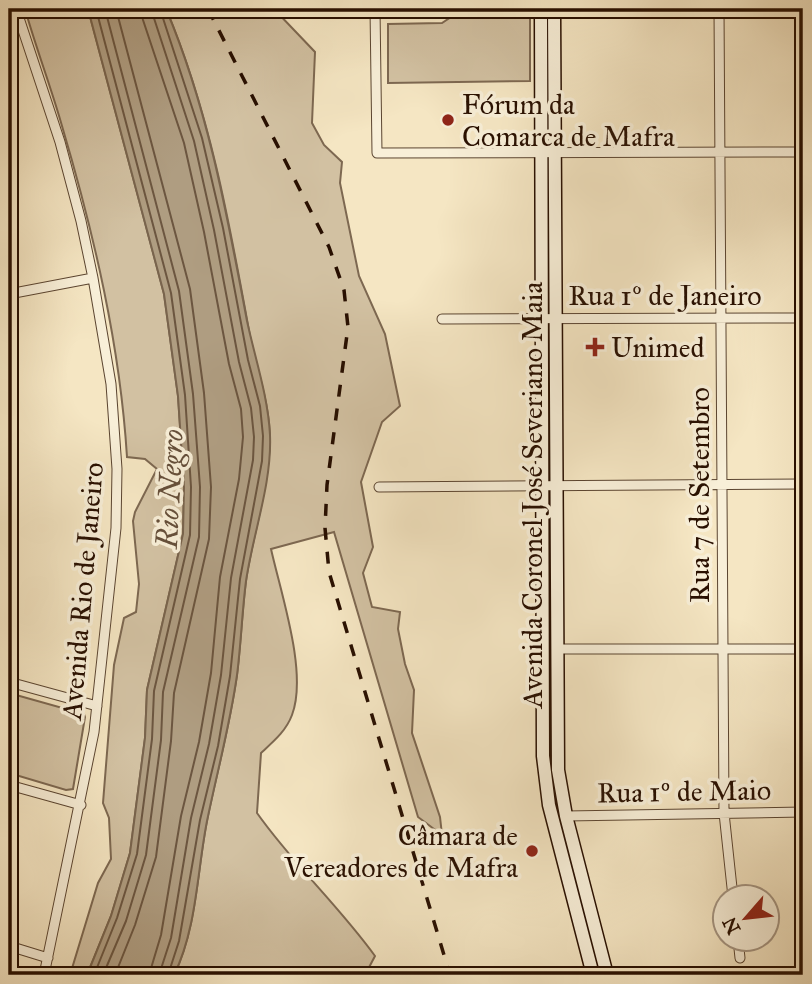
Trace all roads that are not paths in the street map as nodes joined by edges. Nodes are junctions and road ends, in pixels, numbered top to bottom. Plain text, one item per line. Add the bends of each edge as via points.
1 (16, 9) edge
2 (375, 9) edge
3 (541, 9) edge
4 (554, 9) edge
5 (719, 9) edge
6 (541, 151) junction
7 (555, 152) junction
8 (720, 152) junction
9 (803, 152) edge
10 (93, 278) junction
11 (9, 294) edge
12 (721, 317) junction
13 (542, 318) junction
14 (556, 318) junction
15 (803, 318) edge
16 (442, 319) dead end
17 (803, 484) edge
18 (557, 485) junction
19 (722, 485) junction
20 (542, 486) junction
21 (379, 487) dead end
22 (557, 649) junction
23 (803, 649) edge
24 (723, 650) junction
25 (9, 682) edge
26 (97, 706) junction
27 (9, 785) edge
28 (81, 805) junction
29 (803, 812) edge
30 (724, 813) junction
31 (566, 816) junction
32 (732, 883) edge
33 (9, 946) edge
34 (739, 953) edge
35 (48, 958) junction
36 (740, 958) dead end
37 (44, 975) edge
38 (593, 975) edge
39 (607, 975) edge

1 - 10 street, Avenida Rio de Janeiro via 60,142
2 - 6 street via 377,153
3 - 6 main road, Avenida Coronel José Severiano Maia
4 - 7 main road, Avenida Coronel José Severiano Maia
5 - 8 street, Rua 7 de Setembro
6 - 7 street
6 - 13 main road, Avenida Coronel José Severiano Maia
7 - 8 street
7 - 14 main road, Avenida Coronel José Severiano Maia
8 - 9 street
8 - 12 street, Rua 7 de Setembro
10 - 11 street
10 - 26 street, Avenida Rio de Janeiro via 111,384 117,469 116,528
12 - 14 street, Rua 1º de Janeiro
12 - 15 street, Rua 1º de Janeiro
12 - 19 street, Rua 7 de Setembro
13 - 14 street, Rua 1º de Janeiro
13 - 16 street, Rua 1º de Janeiro
13 - 20 main road, Avenida Coronel José Severiano Maia
14 - 18 main road, Avenida Coronel José Severiano Maia
17 - 19 street
18 - 19 street
18 - 20 street
18 - 22 main road, Avenida Coronel José Severiano Maia
19 - 24 street, Rua 7 de Setembro
20 - 21 street
20 - 38 main road, Avenida Coronel José Severiano Maia via 544,772
22 - 24 street
22 - 31 main road, Avenida Coronel José Severiano Maia via 558,770
23 - 24 street
24 - 30 street, Rua 7 de Setembro
25 - 26 street
26 - 28 street, Avenida Rio de Janeiro
27 - 28 street
28 - 35 street, Avenida Rio de Janeiro
29 - 30 street, Rua 1º de Maio
30 - 31 street, Rua 1º de Maio
30 - 32 street, Rua 7 de Setembro
31 - 39 main road, Avenida Coronel José Severiano Maia
33 - 35 street
34 - 36 street
35 - 37 street, Avenida Rio de Janeiro

